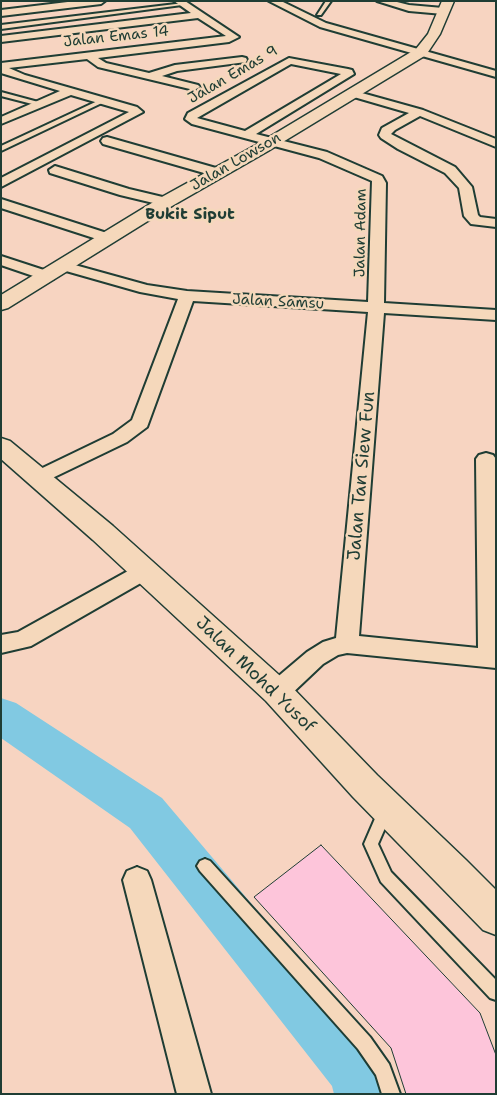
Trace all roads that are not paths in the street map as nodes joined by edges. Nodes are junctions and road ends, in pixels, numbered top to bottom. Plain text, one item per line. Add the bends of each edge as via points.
1 (10, 1) edge
2 (101, 1) edge
3 (273, 1) edge
4 (295, 1) edge
5 (330, 1) edge
6 (381, 1) edge
7 (180, 2) edge
8 (446, 6) edge
9 (14, 12) junction
10 (1, 13) edge
11 (201, 14) junction
12 (319, 14) junction
13 (22, 24) junction
14 (1, 27) edge
15 (337, 28) junction
16 (1, 39) edge
17 (38, 48) junction
18 (421, 52) junction
19 (89, 55) junction
20 (242, 60) dead end
21 (1, 68) edge
22 (496, 74) edge
23 (151, 76) junction
24 (334, 82) junction
25 (194, 87) dead end
26 (70, 91) junction
27 (355, 91) junction
28 (1, 94) edge
29 (104, 100) junction
30 (40, 104) junction
31 (419, 112) junction
32 (2, 121) edge
33 (248, 134) junction
34 (107, 141) dead end
35 (274, 141) junction
36 (496, 143) edge
37 (1, 150) edge
38 (55, 170) dead end
39 (218, 173) junction
40 (1, 183) edge
41 (166, 202) junction
42 (1, 203) edge
43 (496, 223) edge
44 (108, 238) junction
45 (1, 260) edge
46 (64, 266) junction
47 (48, 276) junction
48 (187, 296) junction
49 (1, 304) edge
50 (376, 308) junction
51 (496, 316) edge
52 (1, 446) edge
53 (486, 459) dead end
54 (37, 478) junction
55 (145, 571) junction
56 (1, 644) edge
57 (347, 644) junction
58 (493, 659) edge
59 (277, 692) junction
60 (387, 808) junction
61 (205, 866) dead end
62 (137, 880) dead end
63 (496, 917) edge
64 (496, 992) edge
65 (194, 1094) edge
66 (391, 1094) edge

1 - 9 street
2 - 9 street
3 - 15 street via 305,18
4 - 12 street
5 - 12 lane
6 - 8 street via 409,8
7 - 11 street
7 - 13 lane
8 - 18 street, Jalan Lowson via 434,34
9 - 10 street
9 - 13 street
11 - 17 street
11 - 19 street, Jalan Emas 14 via 234,37
12 - 15 street
13 - 14 lane
13 - 17 street
15 - 18 street
16 - 17 street
17 - 19 street, Jalan Emas 14
17 - 21 street, Jalan Emas 14
18 - 22 street
18 - 27 street, Jalan Lowson
19 - 23 street via 102,65
20 - 23 street via 175,68
21 - 26 street
23 - 25 street
24 - 27 street
24 - 33 street, Jalan Emas 9
24 - 33 street, Jalan Emas 9 via 350,73 289,61 192,115 191,119
26 - 29 street
26 - 30 street
27 - 31 street
27 - 35 street, Jalan Lowson
28 - 30 lane
29 - 37 lane
29 - 40 street via 137,112
30 - 32 street
31 - 36 street
31 - 43 street via 386,130 385,135 450,170 465,187 471,216 476,221
33 - 35 street, Jalan Emas 9
34 - 39 street
35 - 39 street, Jalan Lowson
35 - 50 street, Jalan Adam via 352,166 377,180
38 - 41 street
39 - 41 street, Jalan Lowson
41 - 44 street, Jalan Lowson
42 - 44 street
44 - 46 street, Jalan Lowson
45 - 47 street
46 - 47 street, Jalan Lowson
46 - 48 street, Jalan Samsu via 145,289
47 - 49 street, Jalan Lowson
48 - 50 street, Jalan Samsu
48 - 54 street via 140,424 120,438
50 - 51 street, Jalan Samsu
50 - 57 street, Jalan Tan Siew Fun
52 - 54 street, Jalan Mohd Yusof
53 - 58 street
54 - 55 street, Jalan Mohd Yusof
55 - 56 street via 22,640
55 - 59 street, Jalan Mohd Yusof
57 - 58 street
57 - 59 street via 331,648 315,658
59 - 60 street, Jalan Mohd Yusof
60 - 63 street, Jalan Mohd Yusof
60 - 64 lane via 371,844 386,877
61 - 66 lane via 364,1043 383,1070
62 - 65 street

